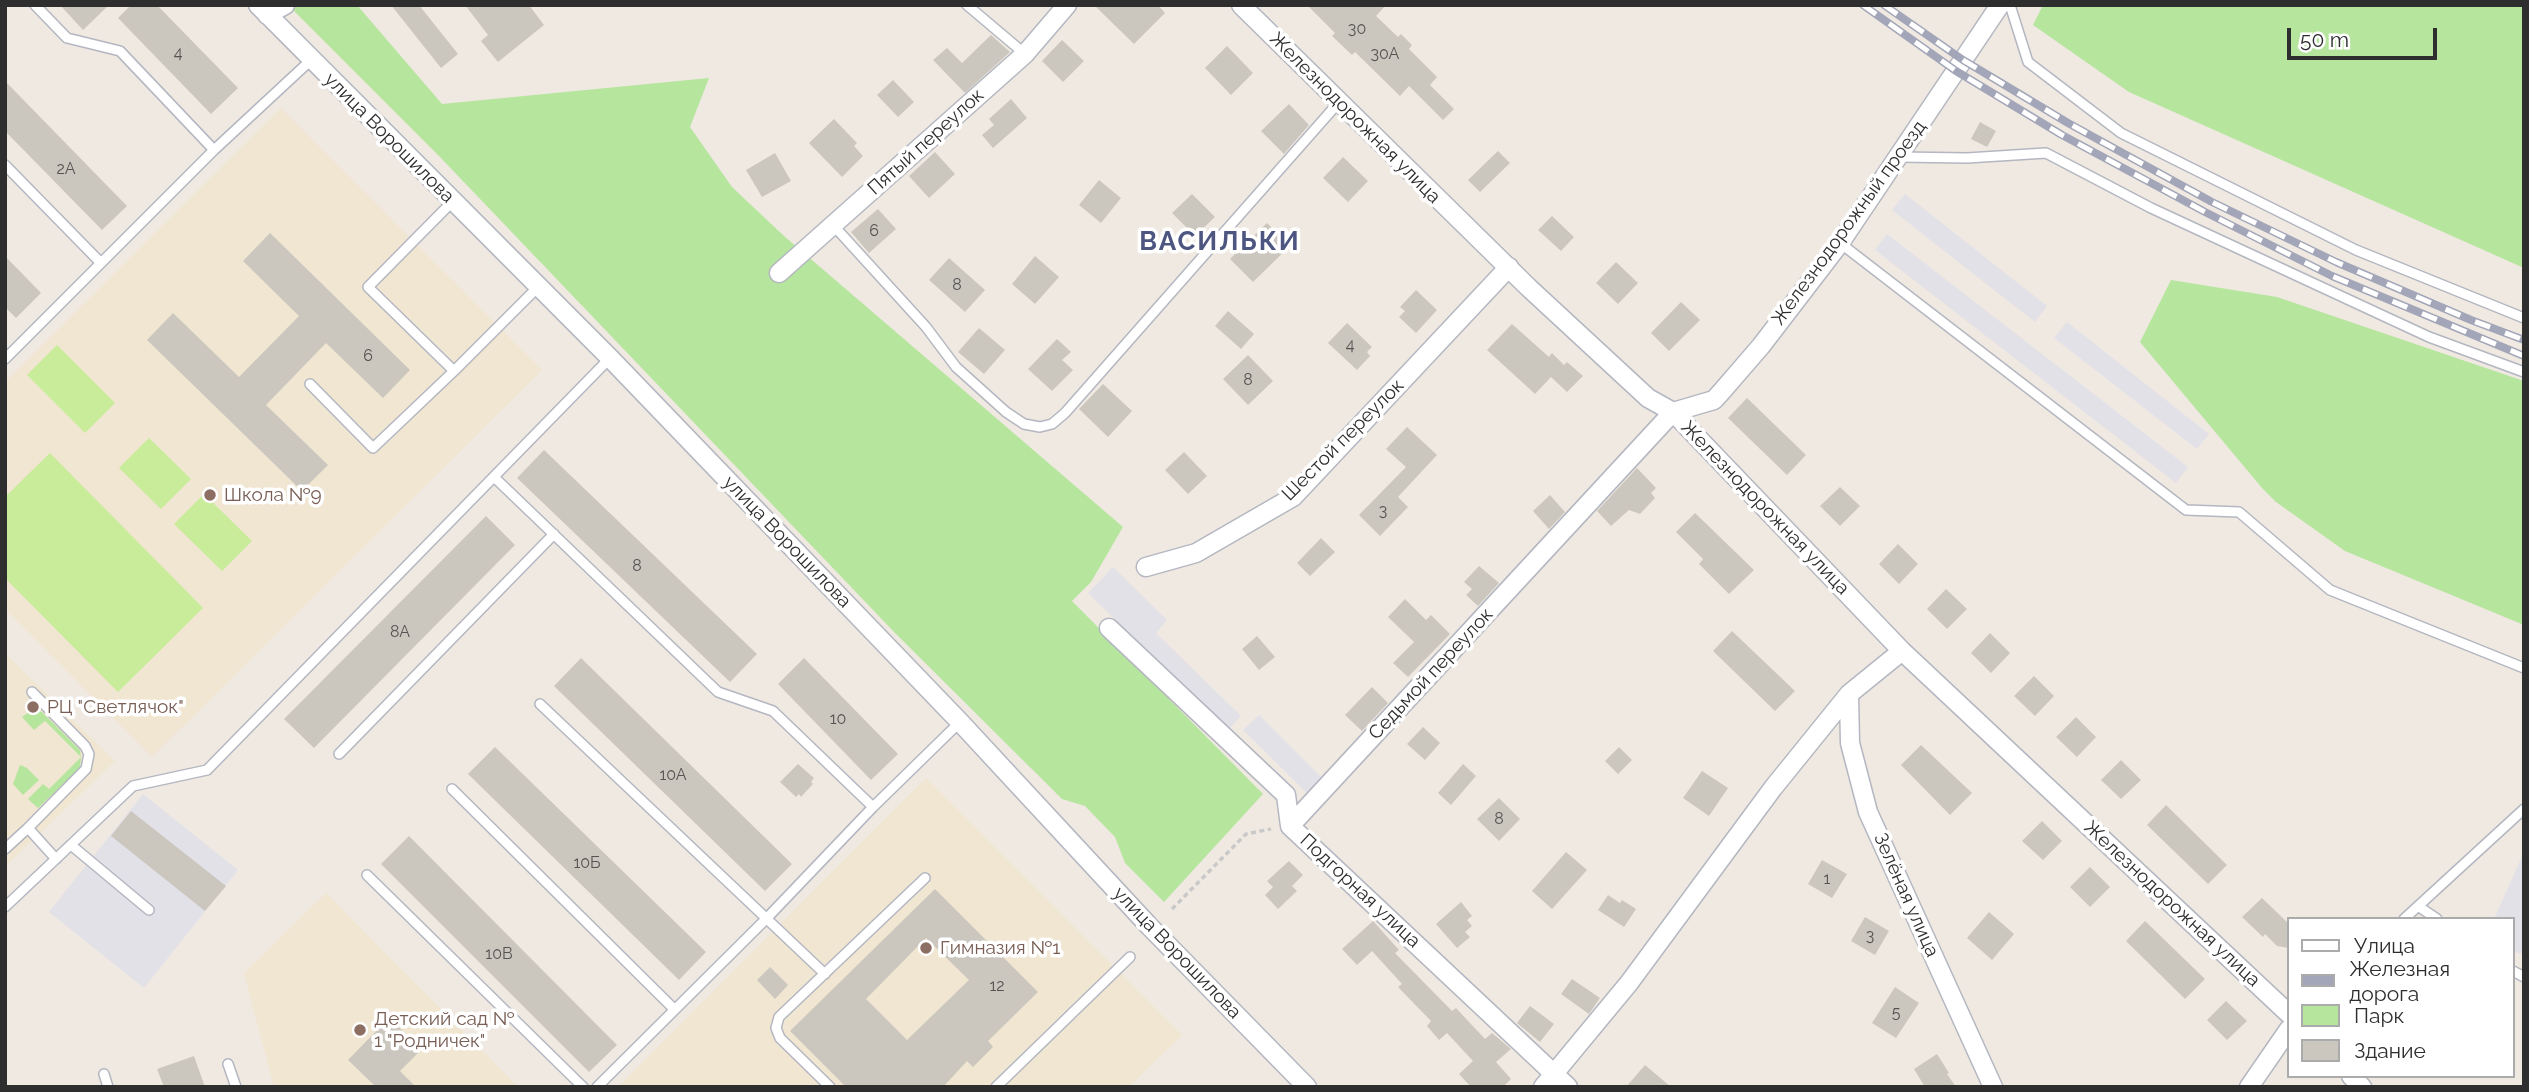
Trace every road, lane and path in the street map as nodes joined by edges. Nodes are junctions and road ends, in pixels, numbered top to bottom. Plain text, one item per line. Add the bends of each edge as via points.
1 (34, 5) edge
2 (285, 5) edge
3 (967, 5) edge
4 (1067, 5) edge
5 (1241, 5) edge
6 (2000, 5) edge
7 (2010, 5) edge
8 (262, 10) edge
9 (1025, 54) junction
10 (311, 60) junction
11 (1339, 102) junction
12 (214, 150) junction
13 (1898, 157) junction
14 (5, 165) edge
15 (452, 202) junction
16 (834, 226) junction
17 (1840, 243) junction
18 (100, 262) junction
19 (1509, 267) junction
20 (779, 273) dead end
21 (538, 287) junction
22 (2524, 318) edge
23 (7, 353) edge
24 (610, 358) junction
25 (454, 371) junction
26 (2524, 372) edge
27 (310, 384) dead end
28 (1673, 412) junction
29 (494, 477) junction
30 (554, 534) junction
31 (1146, 567) dead end
32 (1109, 628) dead end
33 (1902, 651) junction
34 (2524, 668) edge
35 (32, 692) dead end
36 (1849, 694) junction
37 (540, 704) dead end
38 (960, 722) junction
39 (339, 754) dead end
40 (452, 789) dead end
41 (873, 807) junction
42 (2524, 809) edge
43 (1290, 825) junction
44 (28, 828) junction
45 (71, 845) junction
46 (5, 849) edge
47 (56, 859) junction
48 (367, 875) dead end
49 (925, 878) dead end
50 (2418, 906) junction
51 (5, 907) edge
52 (1172, 909) dead end
53 (149, 910) dead end
54 (2406, 917) edge
55 (2434, 917) edge
56 (766, 919) junction
57 (1130, 957) dead end
58 (825, 974) junction
59 (674, 1009) junction
60 (2288, 1013) edge
61 (2288, 1030) edge
62 (228, 1065) dead end
63 (104, 1074) dead end
64 (1560, 1084) edge
65 (108, 1087) edge
66 (236, 1087) edge
67 (583, 1087) edge
68 (597, 1087) edge
69 (830, 1087) edge
70 (996, 1087) edge
71 (1307, 1087) edge
72 (1993, 1087) edge
73 (2249, 1087) edge

1 - 12 lane via 67,38 120,51
2 - 8 street
3 - 9 lane
4 - 9 street, Пятый переулок
5 - 11 street, Железнодорожная улица
6 - 13 street, Железнодорожный проезд
7 - 22 lane via 2028,62 2121,133 2356,250
8 - 10 street, улица Ворошилова
9 - 16 street, Пятый переулок
10 - 12 lane
10 - 15 street, улица Ворошилова
11 - 16 lane via 1065,413 1040,427 1024,424 1006,412 956,367
11 - 19 street, Железнодорожная улица
12 - 18 lane
13 - 17 street, Железнодорожный проезд
13 - 26 lane via 2046,153 2151,208 2416,331
14 - 18 lane
15 - 21 street, улица Ворошилова
15 - 25 lane via 368,287
16 - 20 street, Пятый переулок
17 - 28 street, Железнодорожный проезд via 1714,400
17 - 34 lane via 2186,510 2239,512 2330,590
18 - 23 lane
19 - 28 street, Железнодорожная улица via 1648,398
19 - 31 street, Шестой переулок via 1293,497 1196,553
21 - 24 street, улица Ворошилова
21 - 25 lane
24 - 29 lane
24 - 38 street, улица Ворошилова
25 - 27 lane via 373,448
28 - 33 street, Железнодорожная улица
28 - 43 street, Седьмой переулок
29 - 30 lane
29 - 45 lane via 207,770 133,786
30 - 39 lane
30 - 41 lane via 718,692 773,711
32 - 43 street, Подгорная улица via 1286,795
33 - 36 street
33 - 60 street, Железнодорожная улица
35 - 44 lane via 85,746 89,762
36 - 64 street via 1773,788
36 - 72 street, Зелёная улица via 1850,743 1868,811
37 - 56 lane
38 - 41 lane
38 - 71 street, улица Ворошилова
40 - 59 lane
41 - 56 lane
42 - 50 lane
43 - 52 path via 1246,834
43 - 64 street, Подгорная улица
44 - 46 lane
44 - 47 lane
45 - 47 lane
45 - 53 lane
47 - 51 lane
48 - 67 lane
49 - 58 lane
50 - 54 lane
50 - 55 lane
56 - 58 lane
56 - 59 lane
57 - 70 lane
58 - 69 lane via 779,1017 776,1028 780,1038
59 - 68 lane
61 - 73 street
62 - 66 lane
63 - 65 lane

